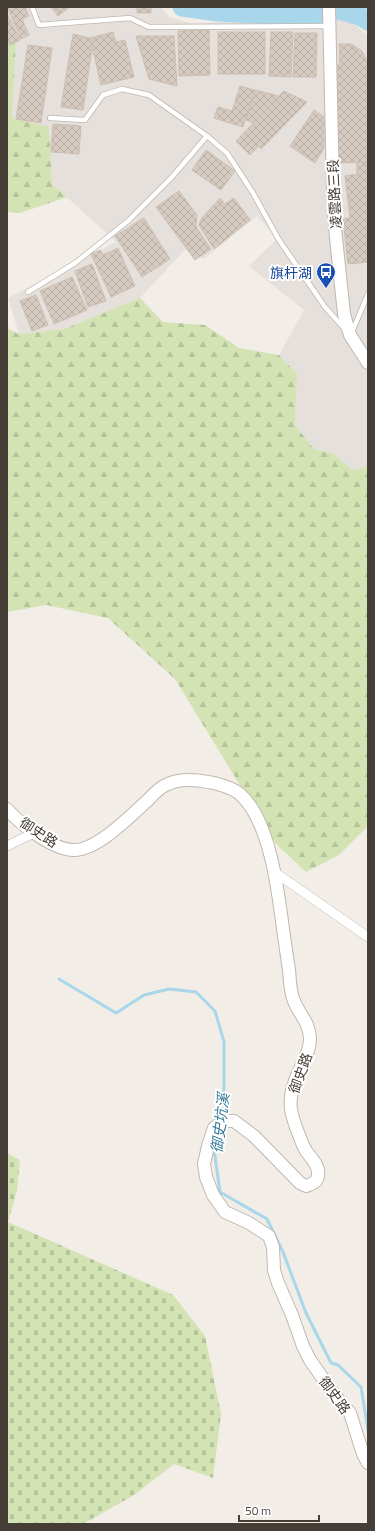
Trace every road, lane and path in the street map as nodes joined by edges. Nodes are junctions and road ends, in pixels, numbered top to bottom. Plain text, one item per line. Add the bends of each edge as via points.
1 (32, 7) edge
2 (329, 17) edge
3 (50, 118) dead end
4 (207, 136) junction
5 (28, 292) dead end
6 (368, 294) edge
7 (350, 335) junction
8 (368, 363) edge
9 (7, 809) edge
10 (34, 833) junction
11 (7, 846) edge
12 (273, 872) junction
13 (368, 937) edge
14 (368, 1463) edge

1 - 2 lane via 39,25 130,18 149,27
2 - 7 street, 凌雲路三段 via 335,228 344,314
3 - 4 lane via 85,120 103,95 122,89 149,94
4 - 5 lane via 172,178 128,220 75,263
4 - 7 lane via 226,153 253,193 279,240 325,307
6 - 7 lane
7 - 8 street, 凌雲路三段
9 - 10 street, 御史路
10 - 11 street
10 - 12 street, 御史路 via 67,849 84,849 120,825 163,786 176,781 216,783 239,794 252,809 268,847
12 - 13 street
12 - 14 street, 御史路 via 294,1001 308,1027 310,1039 309,1050 296,1076 289,1104 305,1149 315,1162 319,1174 313,1184 306,1186 300,1183 249,1132 234,1121 218,1125 208,1146 204,1164 206,1177 213,1195 225,1212 269,1236 273,1247 274,1270 302,1346 350,1413

